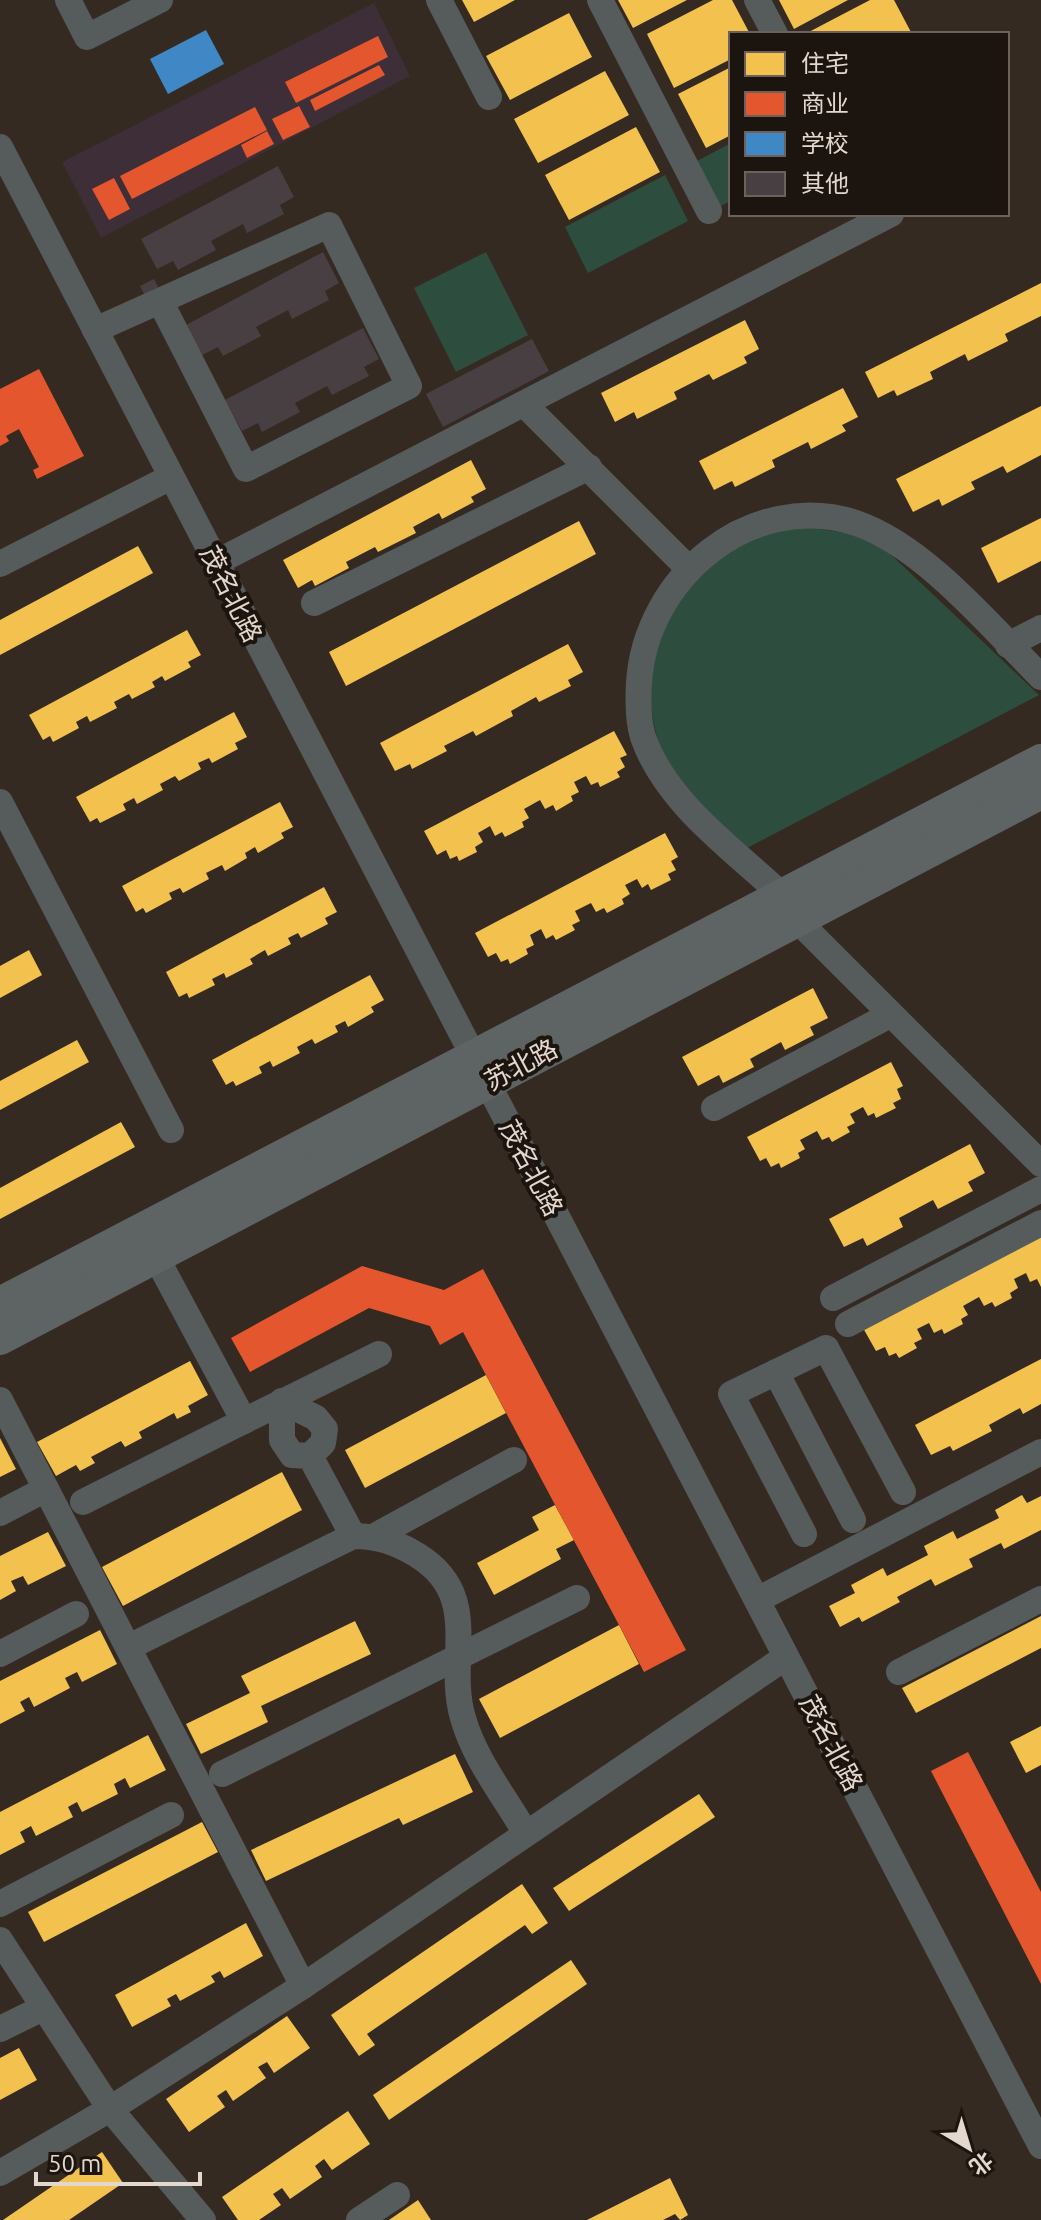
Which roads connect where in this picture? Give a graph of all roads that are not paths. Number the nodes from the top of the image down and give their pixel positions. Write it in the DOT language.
graph roads {
  1 [pos="68,0"];
  2 [pos="160,0"];
  3 [pos="439,0"];
  4 [pos="600,0"];
  5 [pos="757,0"];
  6 [pos="774,32"];
  7 [pos="489,97"];
  8 [pos="0,147"];
  9 [pos="709,211"];
  10 [pos="887,216"];
  11 [pos="160,301"];
  12 [pos="95,330"];
  13 [pos="525,405"];
  14 [pos="589,467"];
  15 [pos="171,477"];
  16 [pos="215,563"];
  17 [pos="0,564"];
  18 [pos="688,568"];
  19 [pos="314,603"];
  20 [pos="1041,628"];
  21 [pos="1008,645"];
  22 [pos="1041,677"];
  23 [pos="1041,761"];
  24 [pos="1041,792"];
  25 [pos="0,802"];
  26 [pos="789,908"];
  27 [pos="890,1015"];
  28 [pos="480,1070"];
  29 [pos="714,1108"];
  30 [pos="171,1130"];
  31 [pos="1041,1164"];
  32 [pos="1041,1189"];
  33 [pos="1041,1223"];
  34 [pos="156,1257"];
  35 [pos="833,1298"];
  36 [pos="0,1304"];
  37 [pos="848,1324"];
  38 [pos="0,1338"];
  39 [pos="379,1354"];
  40 [pos="776,1372"];
  41 [pos="0,1400"];
  42 [pos="282,1401"];
  43 [pos="244,1421"];
  44 [pos="1041,1452"];
  45 [pos="514,1460"];
  46 [pos="46,1489"];
  47 [pos="903,1492"];
  48 [pos="83,1502"];
  49 [pos="0,1513"];
  50 [pos="853,1520"];
  51 [pos="804,1534"];
  52 [pos="364,1536"];
  53 [pos="577,1598"];
  54 [pos="1041,1599"];
  55 [pos="757,1600"];
  56 [pos="76,1614"];
  57 [pos="129,1647"];
  58 [pos="0,1654"];
  59 [pos="459,1657"];
  60 [pos="786,1657"];
  61 [pos="899,1672"];
  62 [pos="222,1774"];
  63 [pos="171,1815"];
  64 [pos="525,1832"];
  65 [pos="0,1904"];
  66 [pos="0,1940"];
  67 [pos="303,1986"];
  68 [pos="43,2008"];
  69 [pos="0,2029"];
  70 [pos="110,2109"];
  71 [pos="1041,2146"];
  72 [pos="0,2173"];
  73 [pos="397,2195"];
  74 [pos="203,2220"];
  75 [pos="359,2220"];
  1 -- 2 [label="street"];
  3 -- 7 [label="street"];
  4 -- 9 [label="street"];
  5 -- 6 [label="street"];
  8 -- 12 [label="street, 茂名北路"];
  10 -- 13 [label="street"];
  11 -- 11 [label="street"];
  11 -- 12 [label="street"];
  12 -- 15 [label="street, 茂名北路"];
  13 -- 14 [label="street"];
  13 -- 16 [label="street"];
  14 -- 18 [label="street"];
  14 -- 19 [label="street"];
  15 -- 16 [label="street, 茂名北路"];
  15 -- 17 [label="street"];
  16 -- 28 [label="street, 茂名北路"];
  18 -- 21 [label="street"];
  18 -- 26 [label="street"];
  20 -- 21 [label="street"];
  21 -- 22 [label="street"];
  23 -- 26 [label="main road, 苏北路"];
  24 -- 26 [label="main road, 苏北路"];
  25 -- 30 [label="street"];
  26 -- 27 [label="street"];
  26 -- 28 [label="main road, 苏北路"];
  27 -- 29 [label="street"];
  27 -- 31 [label="street"];
  28 -- 34 [label="main road, 苏北路"];
  28 -- 36 [label="main road, 苏北路"];
  28 -- 55 [label="street, 茂名北路"];
  32 -- 35 [label="street"];
  33 -- 37 [label="street"];
  34 -- 38 [label="main road, 苏北路"];
  34 -- 43 [label="street"];
  39 -- 42 [label="street"];
  40 -- 47 [label="street"];
  40 -- 50 [label="street"];
  40 -- 51 [label="street"];
  41 -- 46 [label="street"];
  42 -- 43 [label="street"];
  42 -- 52 [label="street"];
  43 -- 48 [label="street"];
  44 -- 55 [label="street"];
  45 -- 52 [label="street"];
  46 -- 49 [label="street"];
  46 -- 57 [label="street"];
  52 -- 57 [label="street"];
  52 -- 59 [label="street"];
  53 -- 59 [label="street"];
  54 -- 61 [label="street"];
  55 -- 60 [label="street, 茂名北路"];
  56 -- 58 [label="street"];
  57 -- 67 [label="street"];
  59 -- 62 [label="street"];
  59 -- 64 [label="street"];
  60 -- 64 [label="street"];
  60 -- 71 [label="street, 茂名北路"];
  63 -- 65 [label="street"];
  64 -- 67 [label="street"];
  66 -- 68 [label="street"];
  67 -- 70 [label="street"];
  68 -- 69 [label="street"];
  68 -- 70 [label="street"];
  70 -- 72 [label="street"];
  70 -- 74 [label="street"];
  73 -- 75 [label="street"];
}
